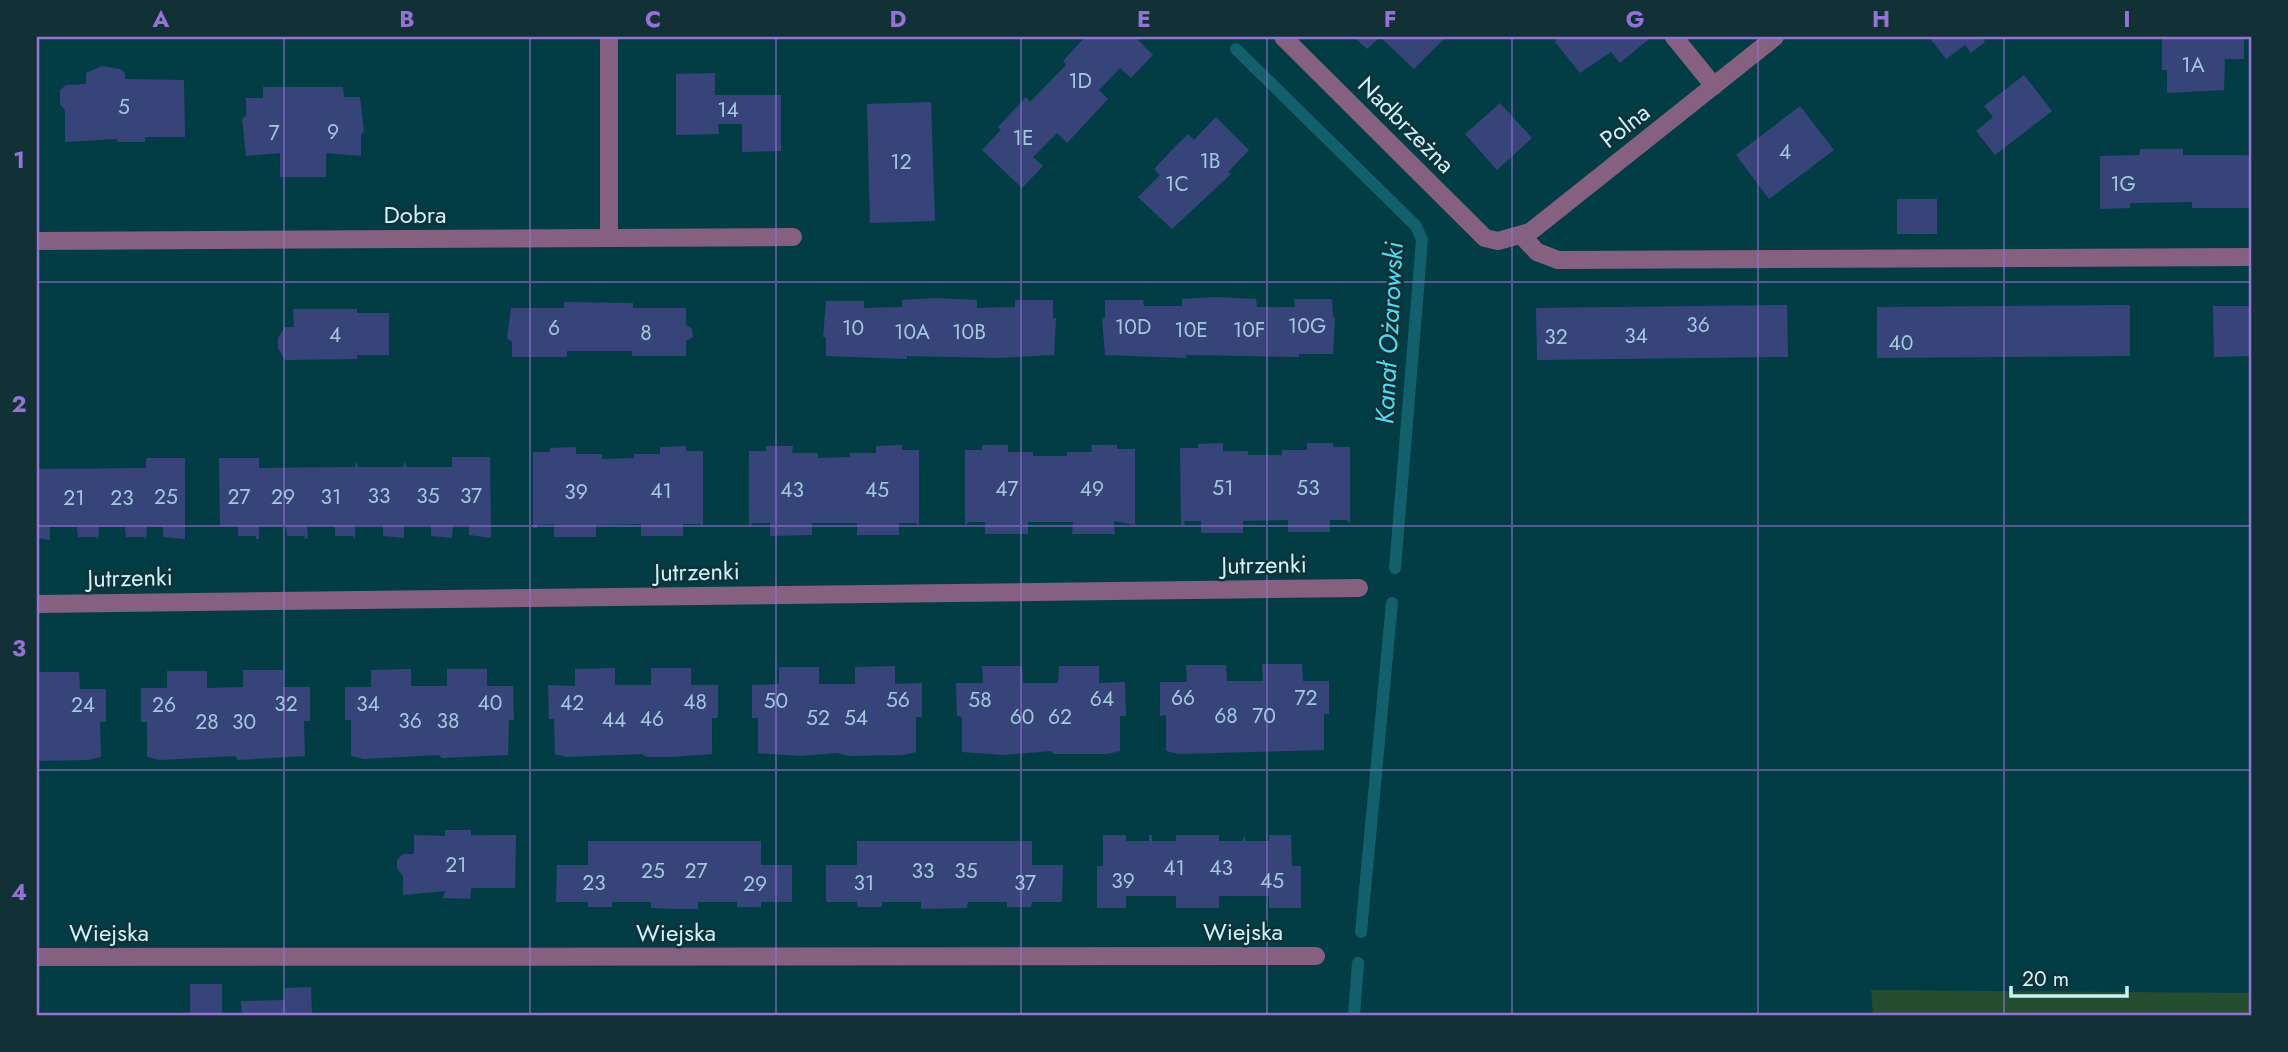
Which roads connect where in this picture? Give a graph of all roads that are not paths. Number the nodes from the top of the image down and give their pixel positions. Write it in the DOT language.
graph roads {
  1 [pos="609,37"];
  2 [pos="1283,37"];
  3 [pos="1674,37"];
  4 [pos="1775,37"];
  5 [pos="1714,86"];
  6 [pos="1522,236"];
  7 [pos="793,237"];
  8 [pos="609,238"];
  9 [pos="37,241"];
  10 [pos="1499,242"];
  11 [pos="2251,257"];
  12 [pos="1359,588"];
  13 [pos="37,604"];
  14 [pos="1315,956"];
  15 [pos="37,957"];
  1 -- 8 [label="street"];
  2 -- 10 [label="street, Nadbrzeżna"];
  3 -- 5 [label="street"];
  4 -- 5 [label="street, Polna"];
  5 -- 6 [label="street, Polna"];
  6 -- 10 [label="street, Polna"];
  6 -- 11 [label="street"];
  7 -- 8 [label="street, Dobra"];
  8 -- 9 [label="street, Dobra"];
  12 -- 13 [label="street, Jutrzenki"];
  14 -- 15 [label="street, Wiejska"];
}
